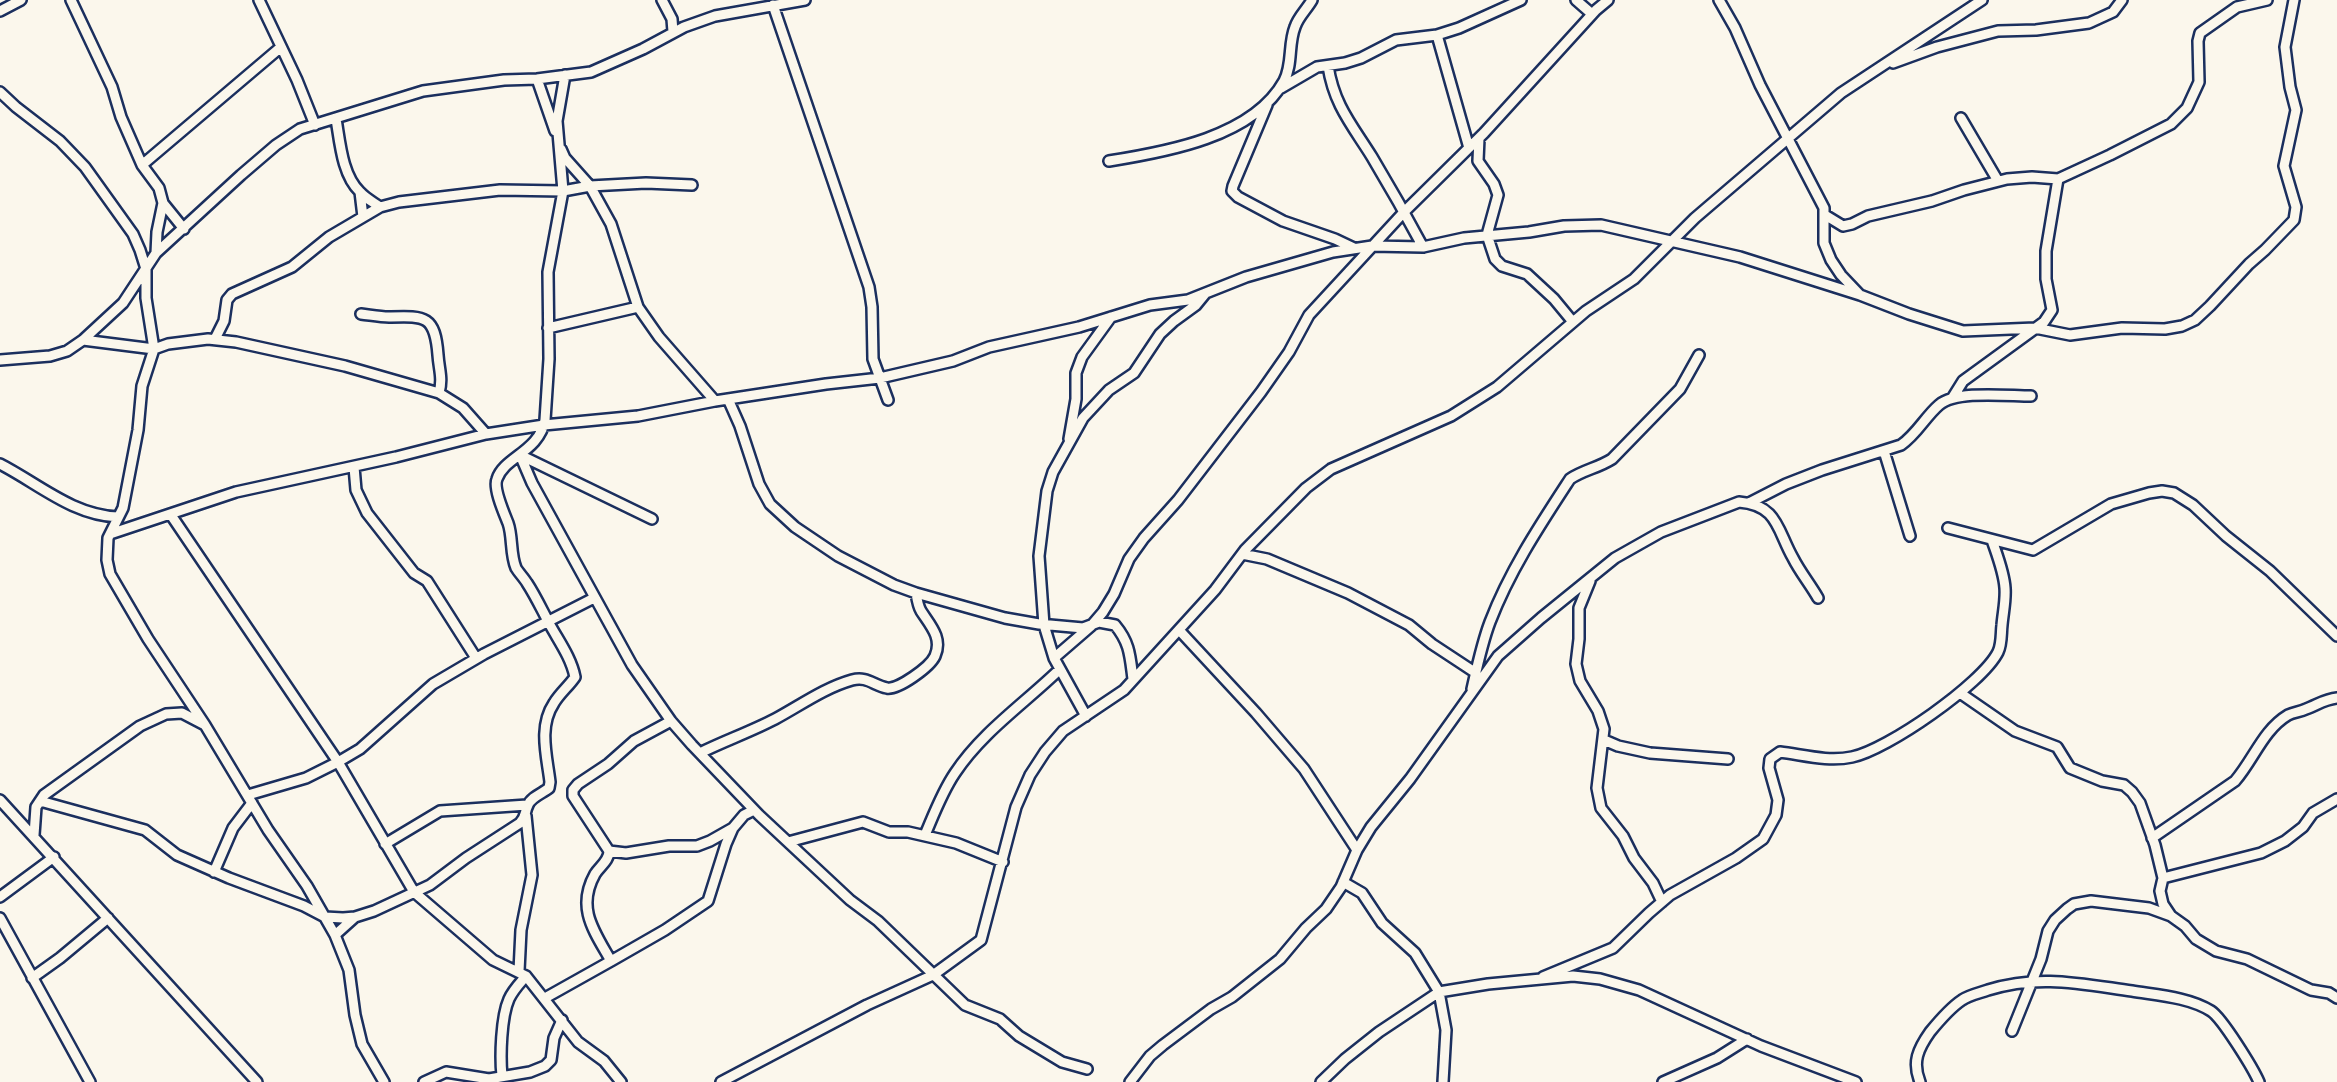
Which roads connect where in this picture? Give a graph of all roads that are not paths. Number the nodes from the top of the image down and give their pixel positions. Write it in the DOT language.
graph roads {
  1 [pos="21,0"];
  2 [pos="71,0"];
  3 [pos="259,0"];
  4 [pos="662,0"];
  5 [pos="805,0"];
  6 [pos="1312,0"];
  7 [pos="1521,0"];
  8 [pos="1576,0"];
  9 [pos="1608,0"];
  10 [pos="1719,0"];
  11 [pos="1982,0"];
  12 [pos="2122,0"];
  13 [pos="2267,0"];
  14 [pos="2294,0"];
  15 [pos="773,5"];
  16 [pos="0,11"];
  17 [pos="1592,14"];
  18 [pos="673,32"];
  19 [pos="1437,36"];
  20 [pos="282,47"];
  21 [pos="1328,66"];
  22 [pos="1877,69"];
  23 [pos="565,75"];
  24 [pos="537,79"];
  25 [pos="1279,89"];
  26 [pos="0,92"];
  27 [pos="1270,98"];
  28 [pos="336,118"];
  29 [pos="1961,118"];
  30 [pos="315,124"];
  31 [pos="1479,138"];
  32 [pos="1788,140"];
  33 [pos="558,143"];
  34 [pos="1469,148"];
  35 [pos="1109,161"];
  36 [pos="141,165"];
  37 [pos="2058,179"];
  38 [pos="1998,182"];
  39 [pos="692,185"];
  40 [pos="590,186"];
  41 [pos="563,190"];
  42 [pos="360,192"];
  43 [pos="163,203"];
  44 [pos="380,207"];
  45 [pos="1404,212"];
  46 [pos="1825,215"];
  47 [pos="363,217"];
  48 [pos="184,229"];
  49 [pos="1487,235"];
  50 [pos="1671,243"];
  51 [pos="1372,246"];
  52 [pos="1423,247"];
  53 [pos="1354,248"];
  54 [pos="156,253"];
  55 [pos="146,269"];
  56 [pos="1205,294"];
  57 [pos="1860,295"];
  58 [pos="638,307"];
  59 [pos="361,314"];
  60 [pos="1111,317"];
  61 [pos="1573,322"];
  62 [pos="548,328"];
  63 [pos="2035,328"];
  64 [pos="214,339"];
  65 [pos="83,340"];
  66 [pos="154,349"];
  67 [pos="1699,355"];
  68 [pos="0,360"];
  69 [pos="880,378"];
  70 [pos="439,393"];
  71 [pos="2031,396"];
  72 [pos="1953,397"];
  73 [pos="728,399"];
  74 [pos="888,400"];
  75 [pos="715,401"];
  76 [pos="544,425"];
  77 [pos="486,434"];
  78 [pos="1067,447"];
  79 [pos="1884,451"];
  80 [pos="520,455"];
  81 [pos="0,464"];
  82 [pos="354,467"];
  83 [pos="1749,503"];
  84 [pos="171,515"];
  85 [pos="118,517"];
  86 [pos="652,519"];
  87 [pos="1948,528"];
  88 [pos="110,534"];
  89 [pos="1910,536"];
  90 [pos="1992,540"];
  91 [pos="1242,554"];
  92 [pos="1592,577"];
  93 [pos="916,593"];
  94 [pos="594,598"];
  95 [pos="1818,598"];
  96 [pos="548,620"];
  97 [pos="1044,625"];
  98 [pos="1091,626"];
  99 [pos="1179,630"];
  100 [pos="2337,636"];
  101 [pos="476,658"];
  102 [pos="1054,658"];
  103 [pos="1060,669"];
  104 [pos="1476,673"];
  105 [pos="1133,679"];
  106 [pos="1471,693"];
  107 [pos="1960,693"];
  108 [pos="2337,698"];
  109 [pos="1086,716"];
  110 [pos="671,721"];
  111 [pos="205,725"];
  112 [pos="1605,740"];
  113 [pos="700,753"];
  114 [pos="1728,759"];
  115 [pos="338,762"];
  116 [pos="250,799"];
  117 [pos="2337,799"];
  118 [pos="0,800"];
  119 [pos="40,801"];
  120 [pos="527,805"];
  121 [pos="754,810"];
  122 [pos="526,816"];
  123 [pos="733,828"];
  124 [pos="925,835"];
  125 [pos="34,836"];
  126 [pos="2152,838"];
  127 [pos="788,842"];
  128 [pos="385,844"];
  129 [pos="1357,850"];
  130 [pos="609,851"];
  131 [pos="54,857"];
  132 [pos="1003,861"];
  133 [pos="214,872"];
  134 [pos="2163,878"];
  135 [pos="1343,882"];
  136 [pos="414,892"];
  137 [pos="0,897"];
  138 [pos="1662,902"];
  139 [pos="2171,916"];
  140 [pos="325,917"];
  141 [pos="355,917"];
  142 [pos="0,918"];
  143 [pos="108,918"];
  144 [pos="335,935"];
  145 [pos="610,961"];
  146 [pos="522,974"];
  147 [pos="933,975"];
  148 [pos="1543,977"];
  149 [pos="32,978"];
  150 [pos="2031,980"];
  151 [pos="1439,992"];
  152 [pos="545,998"];
  153 [pos="2337,998"];
  154 [pos="562,1020"];
  155 [pos="2012,1031"];
  156 [pos="1747,1040"];
  157 [pos="1087,1069"];
  158 [pos="502,1076"];
  159 [pos="488,1080"];
  160 [pos="90,1082"];
  161 [pos="257,1082"];
  162 [pos="384,1082"];
  163 [pos="424,1082"];
  164 [pos="621,1082"];
  165 [pos="720,1082"];
  166 [pos="1130,1082"];
  167 [pos="1321,1082"];
  168 [pos="1443,1082"];
  169 [pos="1663,1082"];
  170 [pos="1856,1082"];
  171 [pos="1920,1082"];
  172 [pos="2259,1082"];
  1 -- 16 [label="street"];
  2 -- 36 [label="street"];
  3 -- 20 [label="street"];
  4 -- 18 [label="street"];
  5 -- 15 [label="street"];
  6 -- 25 [label="street"];
  7 -- 19 [label="street"];
  8 -- 17 [label="street"];
  9 -- 17 [label="street"];
  10 -- 32 [label="street"];
  11 -- 22 [label="street"];
  12 -- 22 [label="street"];
  13 -- 37 [label="street"];
  14 -- 63 [label="street"];
  15 -- 18 [label="street"];
  15 -- 69 [label="street"];
  17 -- 31 [label="street"];
  18 -- 23 [label="street"];
  19 -- 21 [label="street"];
  19 -- 34 [label="street"];
  20 -- 30 [label="street"];
  20 -- 36 [label="street"];
  21 -- 25 [label="street"];
  21 -- 45 [label="street"];
  22 -- 32 [label="street"];
  23 -- 24 [label="street"];
  23 -- 33 [label="street"];
  24 -- 28 [label="street"];
  24 -- 33 [label="street"];
  25 -- 27 [label="street"];
  26 -- 55 [label="street"];
  27 -- 35 [label="street"];
  27 -- 53 [label="street"];
  28 -- 30 [label="street"];
  28 -- 42 [label="street"];
  29 -- 38 [label="street"];
  30 -- 48 [label="street"];
  31 -- 34 [label="street"];
  31 -- 49 [label="street"];
  32 -- 46 [label="street"];
  32 -- 50 [label="street"];
  33 -- 40 [label="street"];
  33 -- 41 [label="street"];
  34 -- 45 [label="street"];
  36 -- 43 [label="street"];
  37 -- 38 [label="street"];
  37 -- 63 [label="street"];
  38 -- 46 [label="street"];
  39 -- 40 [label="street"];
  40 -- 41 [label="street"];
  40 -- 58 [label="street"];
  41 -- 44 [label="street"];
  41 -- 62 [label="street"];
  42 -- 44 [label="street"];
  42 -- 47 [label="street"];
  43 -- 48 [label="street"];
  43 -- 54 [label="street"];
  44 -- 47 [label="street"];
  45 -- 51 [label="street"];
  45 -- 52 [label="street"];
  46 -- 57 [label="street"];
  47 -- 64 [label="street"];
  48 -- 54 [label="street"];
  49 -- 50 [label="street"];
  49 -- 52 [label="street"];
  49 -- 61 [label="street"];
  50 -- 57 [label="street"];
  50 -- 61 [label="street"];
  51 -- 52 [label="street"];
  51 -- 53 [label="street"];
  51 -- 98 [label="street"];
  53 -- 56 [label="street"];
  54 -- 55 [label="street"];
  55 -- 65 [label="street"];
  55 -- 66 [label="street"];
  56 -- 60 [label="street"];
  56 -- 78 [label="street"];
  57 -- 63 [label="street"];
  58 -- 62 [label="street"];
  58 -- 75 [label="street"];
  59 -- 70 [label="street"];
  60 -- 69 [label="street"];
  60 -- 78 [label="street"];
  61 -- 91 [label="street"];
  62 -- 76 [label="street"];
  63 -- 72 [label="street"];
  64 -- 66 [label="street"];
  64 -- 70 [label="street"];
  65 -- 66 [label="street"];
  65 -- 68 [label="street"];
  66 -- 85 [label="street"];
  67 -- 104 [label="street"];
  69 -- 73 [label="street"];
  69 -- 74 [label="street"];
  70 -- 77 [label="street"];
  71 -- 72 [label="street"];
  72 -- 79 [label="street"];
  73 -- 75 [label="street"];
  73 -- 93 [label="street"];
  75 -- 76 [label="street"];
  76 -- 77 [label="street"];
  76 -- 80 [label="street"];
  77 -- 82 [label="street"];
  78 -- 97 [label="street"];
  79 -- 83 [label="street"];
  79 -- 89 [label="street"];
  80 -- 86 [label="street"];
  80 -- 94 [label="street"];
  80 -- 96 [label="street"];
  81 -- 85 [label="street"];
  82 -- 84 [label="street"];
  82 -- 101 [label="street"];
  83 -- 92 [label="street"];
  83 -- 95 [label="street"];
  84 -- 88 [label="street"];
  84 -- 115 [label="street"];
  85 -- 88 [label="street"];
  87 -- 90 [label="street"];
  88 -- 111 [label="street"];
  90 -- 100 [label="street"];
  90 -- 107 [label="street"];
  91 -- 99 [label="street"];
  91 -- 104 [label="street"];
  92 -- 106 [label="street"];
  92 -- 112 [label="street"];
  93 -- 97 [label="street"];
  93 -- 113 [label="street"];
  94 -- 96 [label="street"];
  94 -- 110 [label="street"];
  96 -- 101 [label="street"];
  96 -- 120 [label="street"];
  97 -- 98 [label="street"];
  97 -- 102 [label="street"];
  98 -- 102 [label="street"];
  98 -- 105 [label="street"];
  99 -- 105 [label="street"];
  99 -- 129 [label="street"];
  101 -- 115 [label="street"];
  102 -- 103 [label="street"];
  103 -- 109 [label="street"];
  103 -- 124 [label="street"];
  104 -- 106 [label="street"];
  105 -- 109 [label="street"];
  106 -- 129 [label="street"];
  107 -- 126 [label="street"];
  107 -- 138 [label="street"];
  108 -- 126 [label="street"];
  109 -- 132 [label="street"];
  110 -- 113 [label="street"];
  110 -- 130 [label="street"];
  111 -- 116 [label="street"];
  111 -- 119 [label="street"];
  112 -- 114 [label="street"];
  112 -- 138 [label="street"];
  113 -- 121 [label="street"];
  115 -- 116 [label="street"];
  115 -- 128 [label="street"];
  116 -- 133 [label="street"];
  116 -- 140 [label="street"];
  117 -- 134 [label="street"];
  118 -- 125 [label="street"];
  119 -- 125 [label="street"];
  119 -- 133 [label="street"];
  120 -- 122 [label="street"];
  120 -- 128 [label="street"];
  121 -- 123 [label="street"];
  121 -- 127 [label="street"];
  122 -- 136 [label="street"];
  122 -- 146 [label="street"];
  123 -- 130 [label="street"];
  123 -- 145 [label="street"];
  124 -- 127 [label="street"];
  124 -- 132 [label="street"];
  125 -- 131 [label="street"];
  126 -- 134 [label="street"];
  127 -- 147 [label="street"];
  128 -- 136 [label="street"];
  129 -- 135 [label="street"];
  130 -- 145 [label="street"];
  131 -- 137 [label="street"];
  131 -- 143 [label="street"];
  132 -- 147 [label="street"];
  133 -- 140 [label="street"];
  134 -- 139 [label="street"];
  135 -- 151 [label="street"];
  135 -- 166 [label="street"];
  136 -- 141 [label="street"];
  136 -- 146 [label="street"];
  138 -- 148 [label="street"];
  139 -- 150 [label="street"];
  139 -- 153 [label="street"];
  140 -- 141 [label="street"];
  140 -- 144 [label="street"];
  141 -- 144 [label="street"];
  142 -- 149 [label="street"];
  143 -- 149 [label="street"];
  143 -- 161 [label="street"];
  144 -- 162 [label="street"];
  145 -- 152 [label="street"];
  146 -- 152 [label="street"];
  146 -- 158 [label="street"];
  147 -- 157 [label="street"];
  147 -- 165 [label="street"];
  148 -- 151 [label="street"];
  148 -- 156 [label="street"];
  149 -- 160 [label="street"];
  150 -- 155 [label="street"];
  150 -- 171 [label="street"];
  150 -- 172 [label="street"];
  151 -- 167 [label="street"];
  151 -- 168 [label="street"];
  152 -- 154 [label="street"];
  154 -- 158 [label="street"];
  154 -- 164 [label="street"];
  156 -- 169 [label="street"];
  156 -- 170 [label="street"];
  158 -- 159 [label="street"];
  159 -- 163 [label="street"];
}
